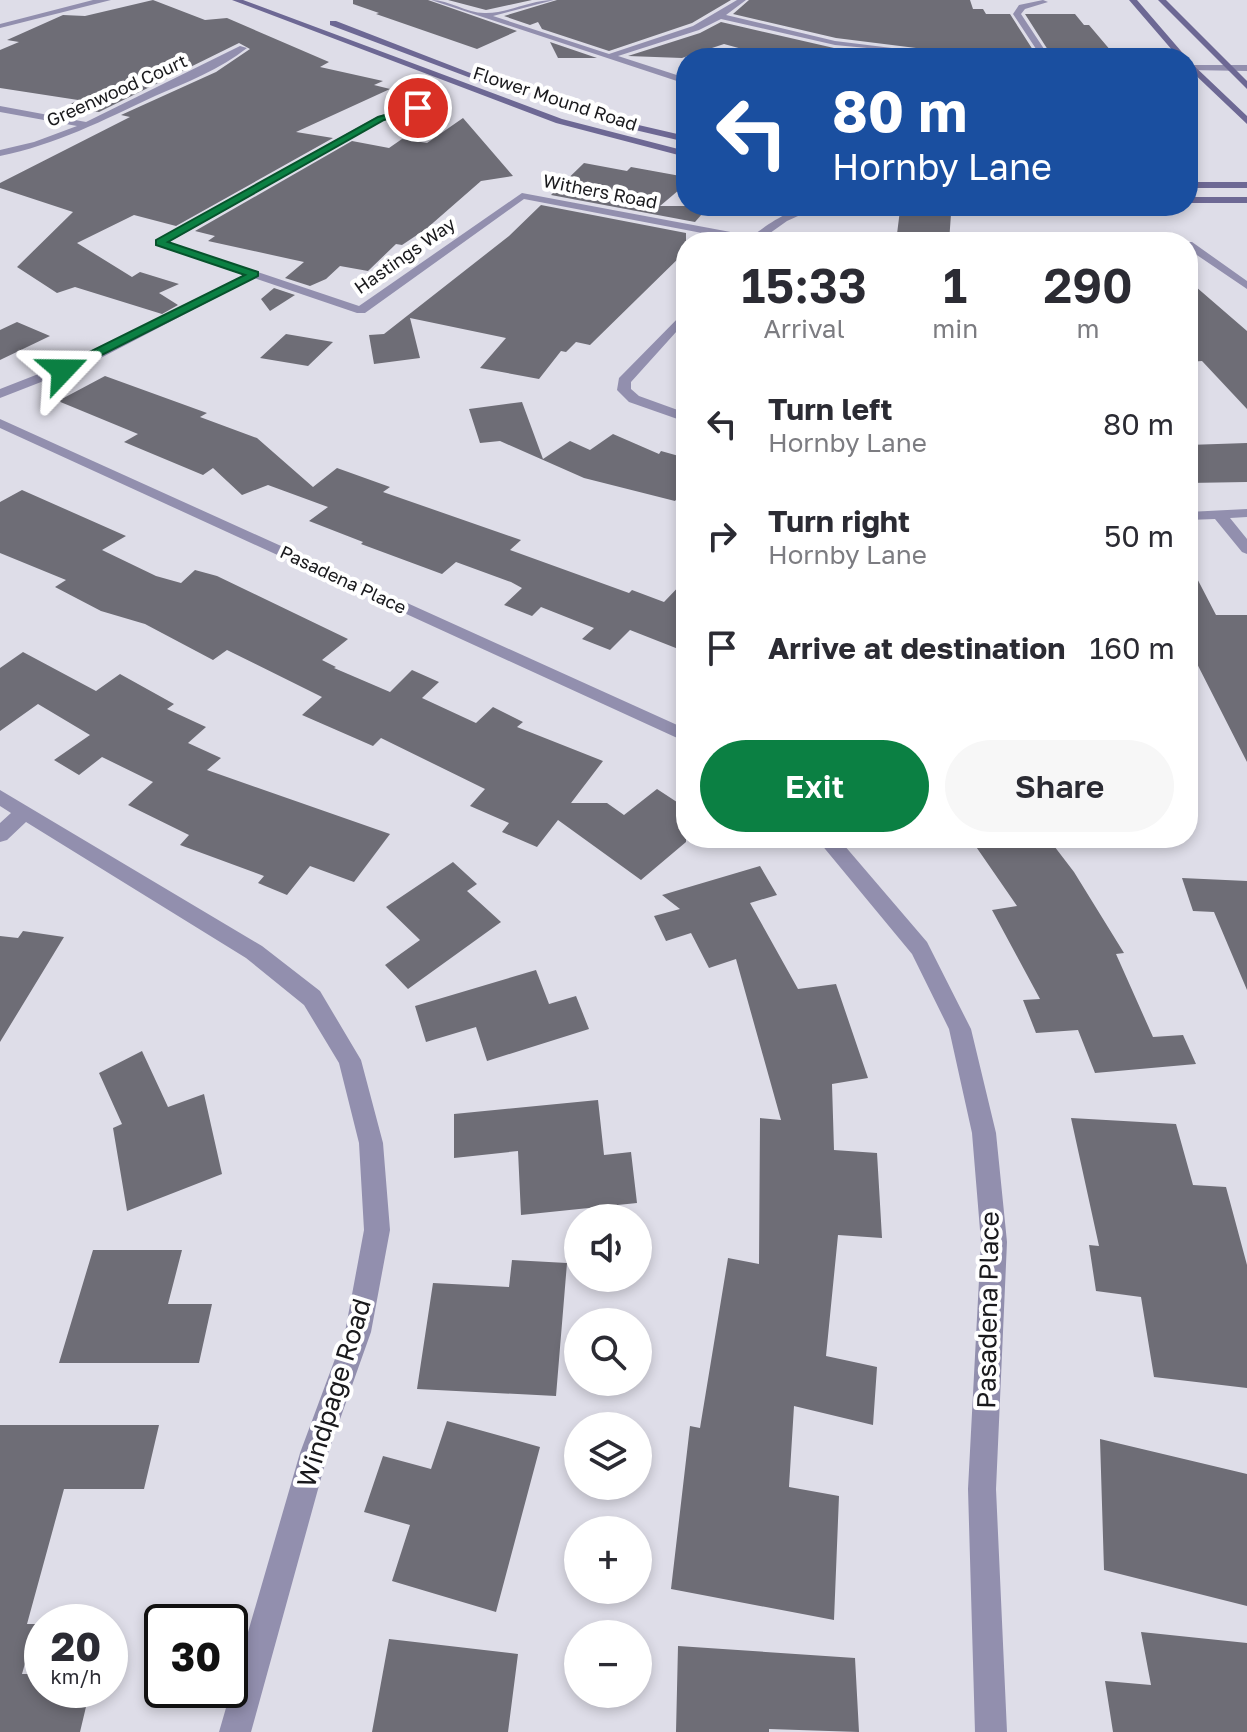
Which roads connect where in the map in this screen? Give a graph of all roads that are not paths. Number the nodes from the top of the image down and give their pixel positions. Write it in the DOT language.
graph roads {
  1 [pos="48,0"];
  2 [pos="80,0"];
  3 [pos="107,0"];
  4 [pos="236,0"];
  5 [pos="435,0"];
  6 [pos="550,0"];
  7 [pos="742,0"];
  8 [pos="1133,0"];
  9 [pos="1162,0"];
  10 [pos="1044,2"];
  11 [pos="69,6"];
  12 [pos="484,16"];
  13 [pos="720,16"];
  14 [pos="324,19"];
  15 [pos="0,26"];
  16 [pos="243,48"];
  17 [pos="880,48"];
  18 [pos="1039,48"];
  19 [pos="1174,48"];
  20 [pos="607,57"];
  21 [pos="1198,66"];
  22 [pos="1229,68"];
  23 [pos="1247,68"];
  24 [pos="1198,74"];
  25 [pos="676,78"];
  26 [pos="1247,86"];
  27 [pos="503,87"];
  28 [pos="418,108"];
  29 [pos="0,109"];
  30 [pos="594,117"];
  31 [pos="1247,121"];
  32 [pos="87,125"];
  33 [pos="676,137"];
  34 [pos="676,151"];
  35 [pos="0,153"];
  36 [pos="1198,185"];
  37 [pos="1247,185"];
  38 [pos="522,196"];
  39 [pos="1198,200"];
  40 [pos="1247,200"];
  41 [pos="790,216"];
  42 [pos="706,232"];
  43 [pos="765,232"];
  44 [pos="1198,251"];
  45 [pos="254,274"];
  46 [pos="1247,286"];
  47 [pos="676,325"];
  48 [pos="0,394"];
  49 [pos="676,415"];
  50 [pos="0,423"];
  51 [pos="1247,513"];
  52 [pos="1220,515"];
  53 [pos="1198,516"];
  54 [pos="1247,549"];
  55 [pos="676,731"];
  56 [pos="0,797"];
  57 [pos="23,813"];
  58 [pos="0,835"];
  59 [pos="835,848"];
  60 [pos="235,1732"];
  61 [pos="991,1732"];
  1 -- 11 [label="street"];
  2 -- 11 [label="street"];
  3 -- 11 [label="street"];
  4 -- 34 [label="main road, Flower Mound Road"];
  5 -- 12 [label="street"];
  6 -- 12 [label="street"];
  7 -- 13 [label="street"];
  8 -- 19 [label="main road"];
  9 -- 22 [label="main road"];
  10 -- 18 [label="street"];
  11 -- 15 [label="street"];
  12 -- 20 [label="street"];
  13 -- 17 [label="street"];
  13 -- 20 [label="street"];
  14 -- 27 [label="main road, Flower Mound Road"];
  16 -- 32 [label="street, Greenwood Court"];
  20 -- 25 [label="street"];
  21 -- 22 [label="street"];
  22 -- 23 [label="street"];
  22 -- 26 [label="main road"];
  24 -- 31 [label="main road"];
  28 -- 45 [label="street"];
  29 -- 32 [label="street"];
  30 -- 33 [label="main road, Flower Mound Road"];
  32 -- 35 [label="street, Greenwood Court"];
  36 -- 37 [label="main road"];
  38 -- 42 [label="street, Withers Road"];
  38 -- 45 [label="street, Hastings Way"];
  39 -- 40 [label="main road"];
  41 -- 43 [label="street"];
  44 -- 46 [label="street"];
  45 -- 48 [label="street"];
  47 -- 49 [label="street"];
  50 -- 55 [label="street, Pasadena Place"];
  51 -- 52 [label="street"];
  52 -- 53 [label="street"];
  52 -- 54 [label="street"];
  56 -- 57 [label="street, Windpage Road"];
  57 -- 58 [label="street"];
  57 -- 60 [label="street, Windpage Road"];
  59 -- 61 [label="street, Pasadena Place"];
}
